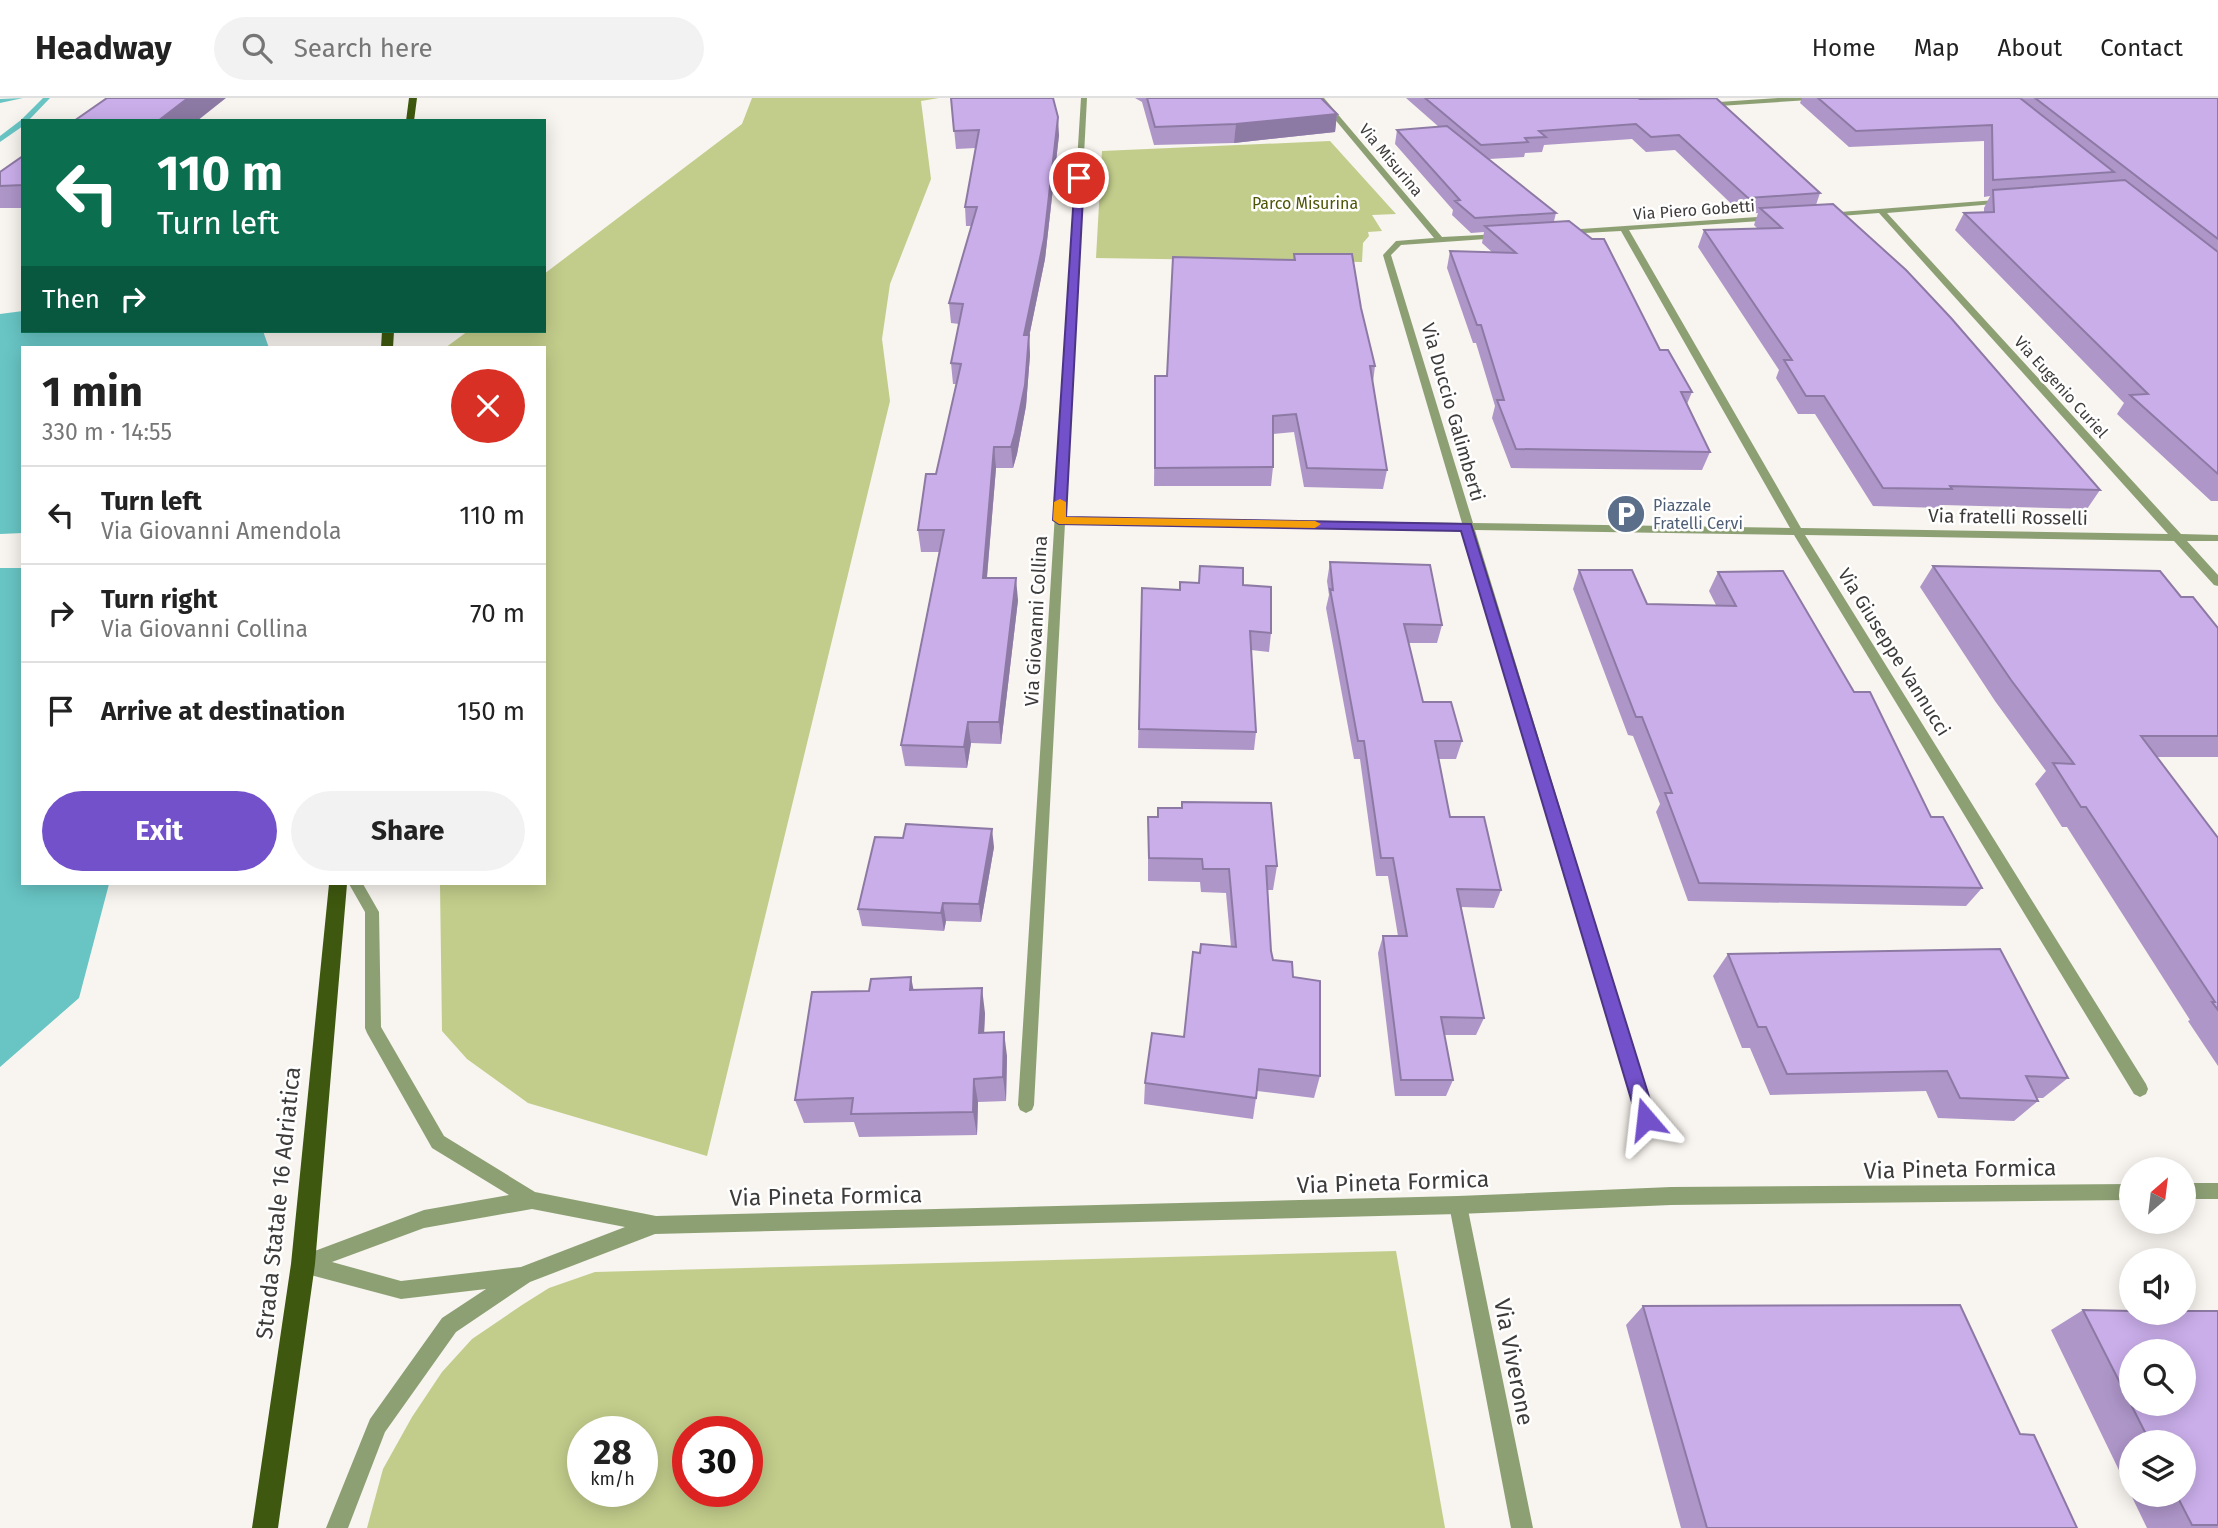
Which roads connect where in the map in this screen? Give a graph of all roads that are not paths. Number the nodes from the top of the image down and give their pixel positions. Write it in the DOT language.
graph roads {
  1 [pos="413,98"];
  2 [pos="1084,98"];
  3 [pos="1320,98"];
  4 [pos="1809,98"];
  5 [pos="1690,106"];
  6 [pos="410,119"];
  7 [pos="2019,200"];
  8 [pos="1881,211"];
  9 [pos="1814,216"];
  10 [pos="1786,218"];
  11 [pos="1624,228"];
  12 [pos="1558,232"];
  13 [pos="1506,236"];
  14 [pos="1440,240"];
  15 [pos="1059,520"];
  16 [pos="1467,527"];
  17 [pos="1797,531"];
  18 [pos="2176,538"];
  19 [pos="2218,538"];
  20 [pos="2218,582"];
  21 [pos="338,885"];
  22 [pos="357,885"];
  23 [pos="2140,1090"];
  24 [pos="1026,1105"];
  25 [pos="1646,1119"];
  26 [pos="2196,1191"];
  27 [pos="2218,1191"];
  28 [pos="2119,1192"];
  29 [pos="532,1200"];
  30 [pos="1458,1205"];
  31 [pos="656,1225"];
  32 [pos="303,1264"];
  33 [pos="524,1275"];
  34 [pos="265,1528"];
  35 [pos="337,1528"];
  36 [pos="1522,1528"];
  1 -- 6 [label="main road"];
  2 -- 15 [label="street, Via Giovanni Collina"];
  3 -- 14 [label="street, Via Misurina"];
  4 -- 5 [label="street"];
  7 -- 8 [label="street"];
  8 -- 9 [label="street"];
  8 -- 18 [label="street, Via Eugenio Curiel"];
  10 -- 11 [label="street, Via Piero Gobetti"];
  11 -- 12 [label="street, Via Piero Gobetti"];
  11 -- 17 [label="street, Via Giuseppe Vannucci"];
  13 -- 14 [label="street"];
  14 -- 16 [label="street, Via Duccio Galimberti"];
  15 -- 16 [label="street"];
  15 -- 24 [label="street, Via Giovanni Collina"];
  16 -- 17 [label="street"];
  16 -- 25 [label="street, Via Duccio Galimberti"];
  17 -- 18 [label="street, Via fratelli Rosselli"];
  17 -- 23 [label="street, Via Giuseppe Vannucci"];
  18 -- 19 [label="street, Via fratelli Rosselli"];
  18 -- 20 [label="street, Via Eugenio Curiel"];
  21 -- 32 [label="main road, Strada Statale 16 Adriatica"];
  22 -- 29 [label="street, Via Pineta Formica"];
  26 -- 27 [label="street"];
  28 -- 30 [label="street, Via Pineta Formica"];
  29 -- 31 [label="street, Via Pineta Formica"];
  29 -- 32 [label="street, Via Pineta Formica"];
  30 -- 31 [label="street, Via Pineta Formica"];
  30 -- 36 [label="street, Via Viverone"];
  31 -- 33 [label="street, Via Pineta Formica"];
  32 -- 33 [label="street, Via Pineta Formica"];
  32 -- 34 [label="main road, Strada Statale 16 Adriatica"];
  33 -- 35 [label="street, Via Pineta Formica"];
}
